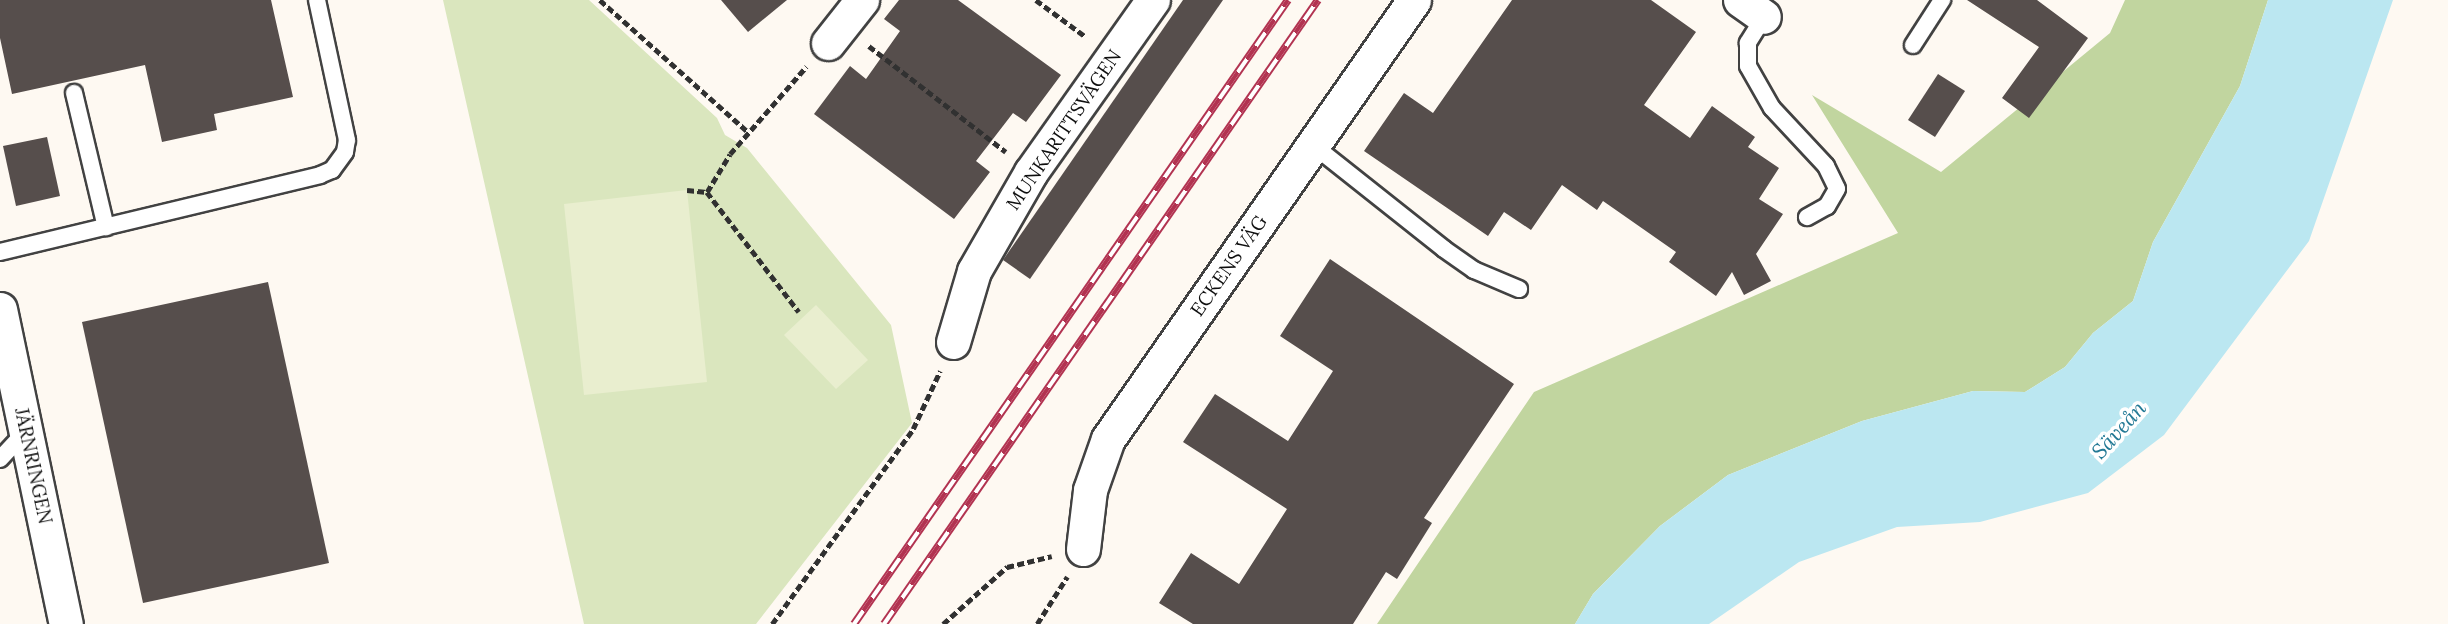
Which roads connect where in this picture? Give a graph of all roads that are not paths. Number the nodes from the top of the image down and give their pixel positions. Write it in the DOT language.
graph roads {
  1 [pos="317,0"];
  2 [pos="1153,0"];
  3 [pos="1414,0"];
  4 [pos="1942,0"];
  5 [pos="1752,9"];
  6 [pos="1913,44"];
  7 [pos="74,93"];
  8 [pos="1314,145"];
  9 [pos="1807,217"];
  10 [pos="106,227"];
  11 [pos="0,252"];
  12 [pos="1519,289"];
  13 [pos="0,310"];
  14 [pos="953,342"];
  15 [pos="26,431"];
  16 [pos="0,459"];
  17 [pos="1083,549"];
  18 [pos="66,624"];
  1 -- 10 [label="lane"];
  2 -- 14 [label="street, MUNKARITTSVÄGEN"];
  3 -- 8 [label="street, ECKENS VÄG"];
  4 -- 6 [label="lane"];
  5 -- 9 [label="lane"];
  7 -- 10 [label="lane"];
  8 -- 12 [label="lane"];
  8 -- 17 [label="street, ECKENS VÄG"];
  10 -- 11 [label="lane"];
  13 -- 15 [label="street, JÄRNRINGEN"];
  15 -- 16 [label="lane"];
  15 -- 18 [label="street, JÄRNRINGEN"];
}
